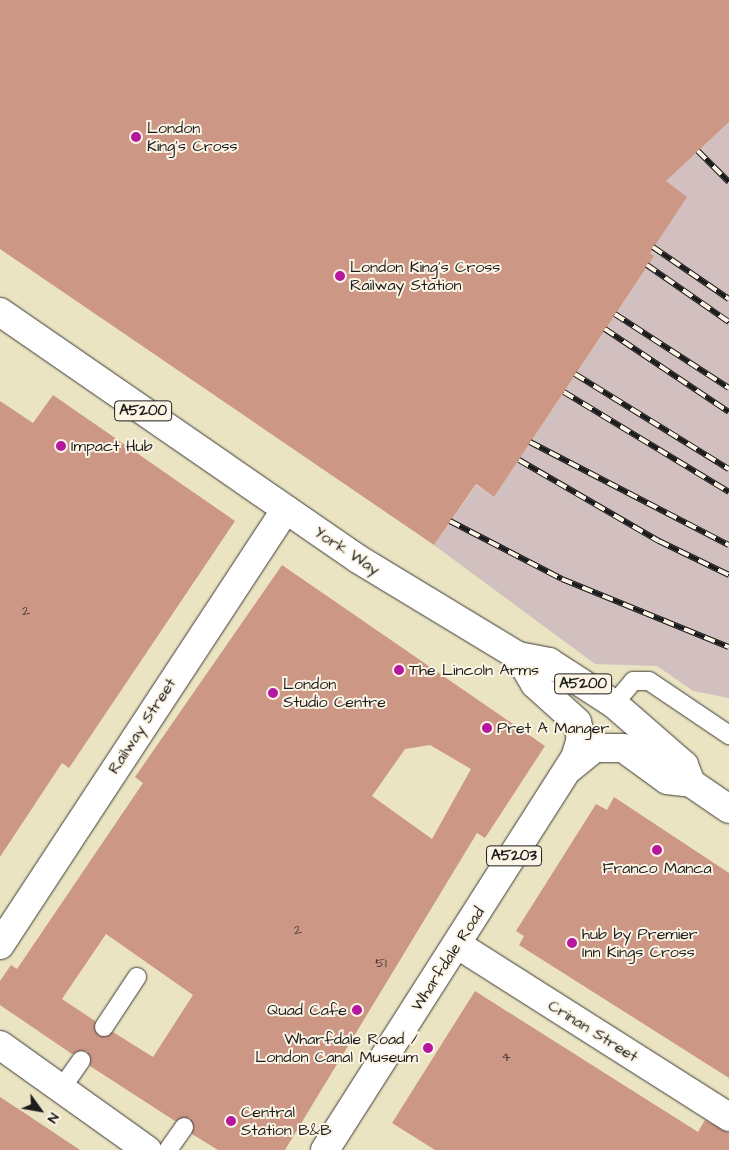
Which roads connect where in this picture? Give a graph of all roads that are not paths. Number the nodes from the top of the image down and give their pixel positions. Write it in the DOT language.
graph roads {
  1 [pos="0,312"];
  2 [pos="286,510"];
  3 [pos="518,656"];
  4 [pos="614,704"];
  5 [pos="729,735"];
  6 [pos="570,768"];
  7 [pos="664,778"];
  8 [pos="691,783"];
  9 [pos="729,809"];
  10 [pos="0,945"];
  11 [pos="458,945"];
  12 [pos="136,977"];
  13 [pos="104,1027"];
  14 [pos="0,1045"];
  15 [pos="81,1060"];
  16 [pos="61,1089"];
  17 [pos="729,1117"];
  18 [pos="184,1127"];
  19 [pos="147,1150"];
  20 [pos="168,1150"];
  21 [pos="325,1150"];
  1 -- 2 [label="main road, York Way / A5200"];
  2 -- 3 [label="main road, York Way / A5200"];
  2 -- 10 [label="main road, Railway Street"];
  3 -- 4 [label="main road, York Way / A5200"];
  3 -- 6 [label="main road, Wharfdale Road / A5203"];
  4 -- 5 [label="lane"];
  4 -- 8 [label="main road, York Way / A5200"];
  6 -- 7 [label="main road, Wharfdale Road / A5203"];
  6 -- 11 [label="main road, Wharfdale Road / A5203"];
  7 -- 8 [label="main road, York Way / A5203"];
  8 -- 9 [label="main road, York Way / A5200"];
  11 -- 17 [label="main road, Crinan Street"];
  11 -- 21 [label="main road, Wharfdale Road / A5203"];
  12 -- 13 [label="lane"];
  14 -- 16 [label="main road"];
  15 -- 16 [label="lane"];
  16 -- 19 [label="main road"];
  18 -- 20 [label="lane"];
}
